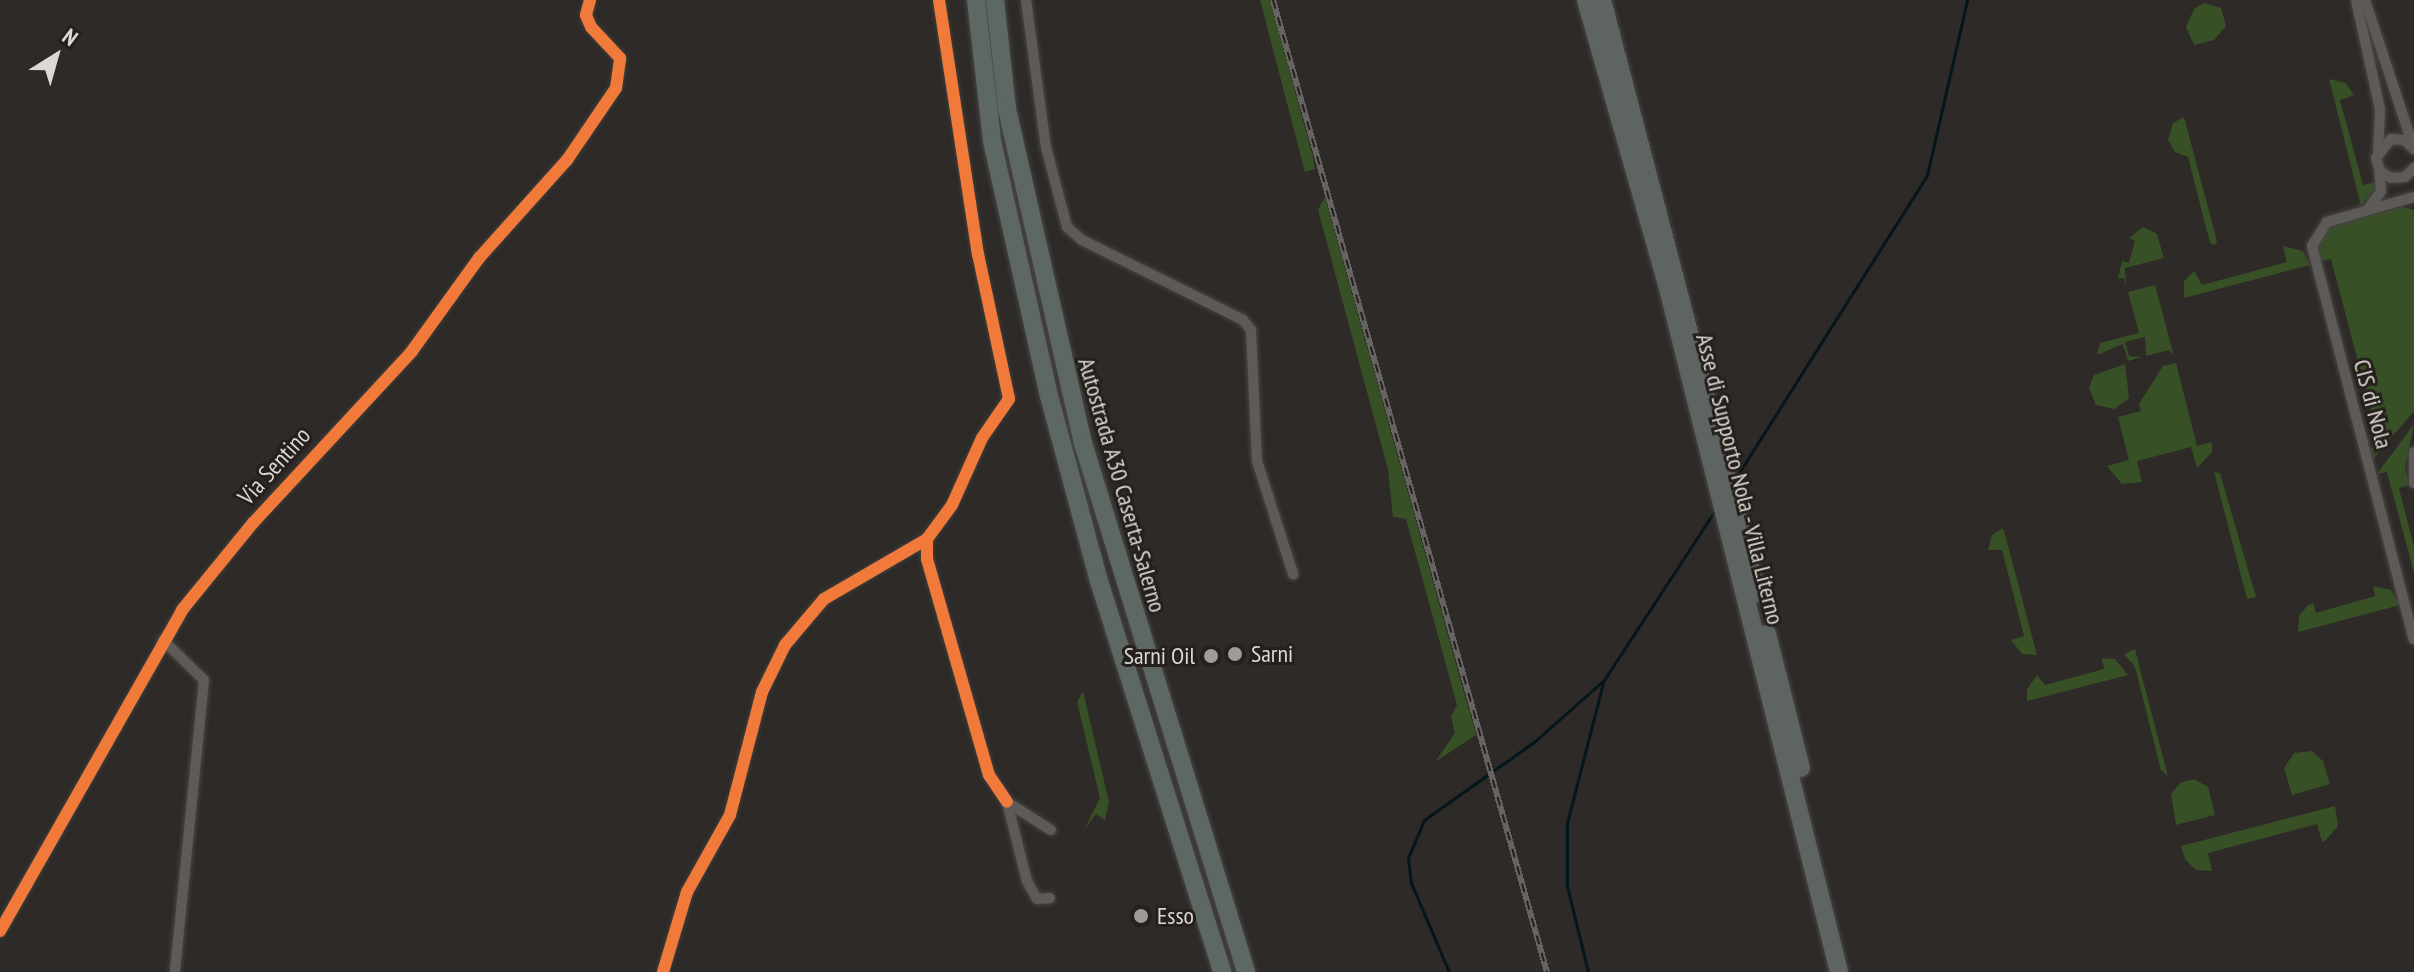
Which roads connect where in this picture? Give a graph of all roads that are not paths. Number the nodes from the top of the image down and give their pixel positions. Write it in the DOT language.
graph roads {
  1 [pos="590,0"];
  2 [pos="939,0"];
  3 [pos="976,0"];
  4 [pos="995,0"];
  5 [pos="1026,0"];
  6 [pos="1586,0"];
  7 [pos="1602,0"];
  8 [pos="2356,0"];
  9 [pos="2365,0"];
  10 [pos="2414,149"];
  11 [pos="2378,151"];
  12 [pos="2377,165"];
  13 [pos="2414,168"];
  14 [pos="2414,197"];
  15 [pos="2399,203"];
  16 [pos="2414,206"];
  17 [pos="2365,211"];
  18 [pos="1711,433"];
  19 [pos="2414,452"];
  20 [pos="2414,483"];
  21 [pos="927,539"];
  22 [pos="1742,558"];
  23 [pos="1293,574"];
  24 [pos="2414,639"];
  25 [pos="163,640"];
  26 [pos="1772,706"];
  27 [pos="1007,802"];
  28 [pos="1051,830"];
  29 [pos="1050,898"];
  30 [pos="0,931"];
  31 [pos="175,972"];
  32 [pos="663,972"];
  33 [pos="1222,972"];
  34 [pos="1246,972"];
  35 [pos="1827,972"];
  36 [pos="1839,972"];
  37 [pos="1852,972"];
  1 -- 25 [label="street, Via Sentino"];
  2 -- 21 [label="street"];
  3 -- 33 [label="highway, Autostrada A30 Caserta-Salerno"];
  4 -- 34 [label="highway, Autostrada A30 Caserta-Salerno"];
  5 -- 23 [label="street"];
  6 -- 18 [label="highway, Asse di Supporto Nola - Villa Literno"];
  7 -- 18 [label="highway, Asse di Supporto Nola - Villa Literno"];
  8 -- 11 [label="street"];
  9 -- 10 [label="street"];
  10 -- 11 [label="street"];
  11 -- 12 [label="street"];
  12 -- 13 [label="street"];
  12 -- 17 [label="street"];
  14 -- 15 [label="street, CIS di Nola"];
  15 -- 16 [label="street, CIS di Nola"];
  15 -- 17 [label="street, CIS di Nola"];
  17 -- 24 [label="street, CIS di Nola"];
  18 -- 22 [label="highway, Asse di Supporto Nola - Villa Literno"];
  19 -- 20 [label="street, CIS di Nola"];
  21 -- 27 [label="street"];
  21 -- 32 [label="street"];
  22 -- 26 [label="highway, Asse di Supporto Nola - Villa Literno"];
  22 -- 37 [label="highway, Asse di Supporto Nola - Villa Literno"];
  25 -- 30 [label="street, Via Sentino"];
  25 -- 31 [label="street"];
  26 -- 35 [label="highway"];
  26 -- 36 [label="highway, Asse di Supporto Nola - Villa Literno"];
  27 -- 28 [label="street"];
  27 -- 29 [label="street"];
}
